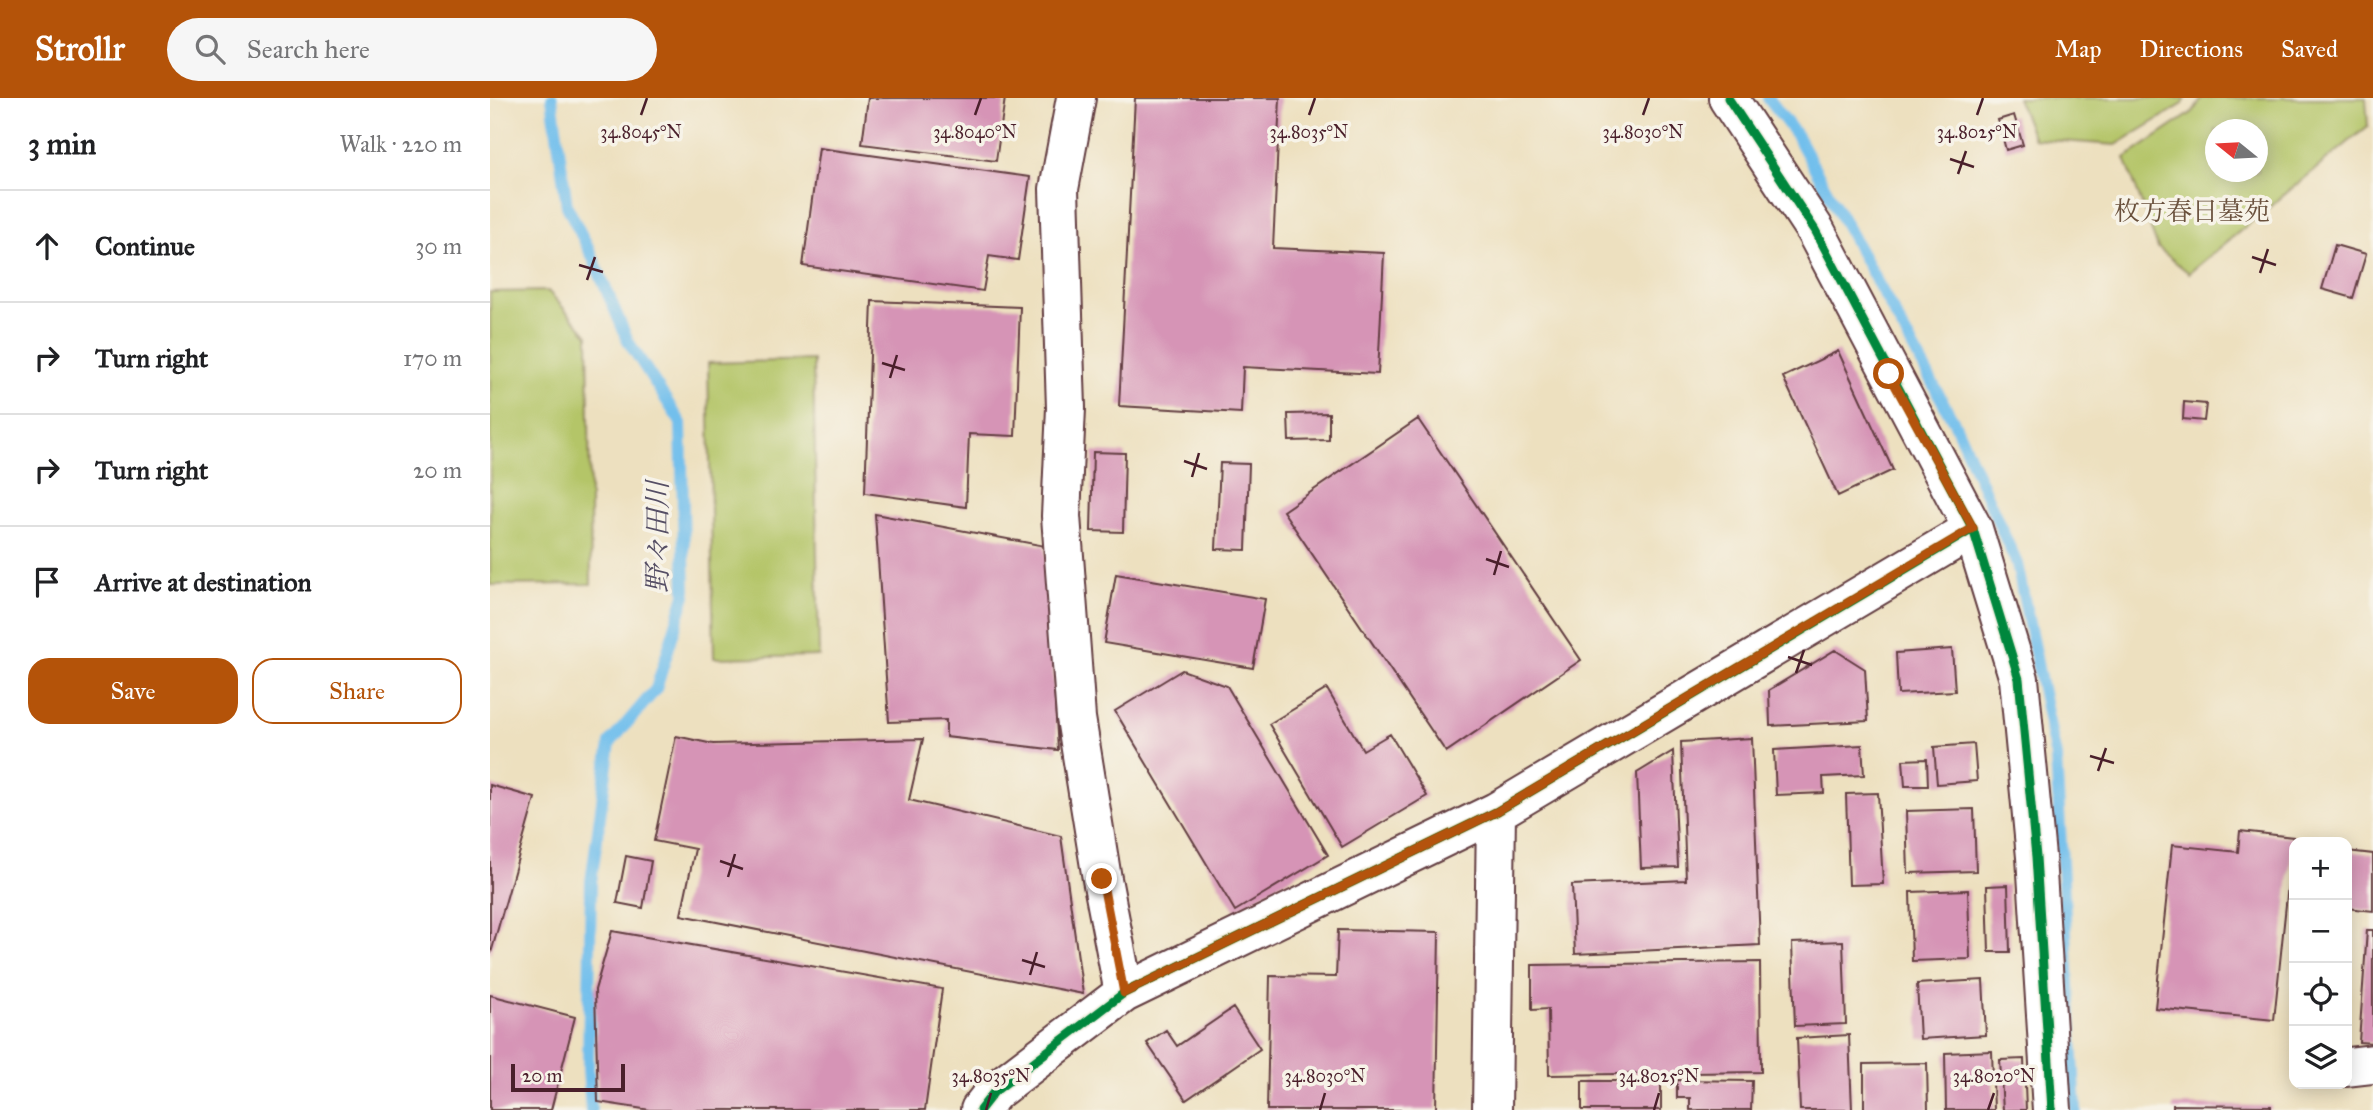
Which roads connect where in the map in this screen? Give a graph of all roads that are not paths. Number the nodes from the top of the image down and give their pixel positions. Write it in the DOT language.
graph roads {
  1 [pos="1076,98"];
  2 [pos="1728,98"];
  3 [pos="1973,528"];
  4 [pos="1496,812"];
  5 [pos="1124,993"];
  6 [pos="2373,1064"];
  7 [pos="2352,1066"];
  8 [pos="980,1110"];
  9 [pos="1492,1110"];
  10 [pos="2052,1110"];
  1 -- 5 [label="street"];
  2 -- 3 [label="street"];
  3 -- 4 [label="street"];
  3 -- 10 [label="street"];
  4 -- 5 [label="street"];
  4 -- 9 [label="street"];
  5 -- 8 [label="street"];
  6 -- 7 [label="street"];
}
